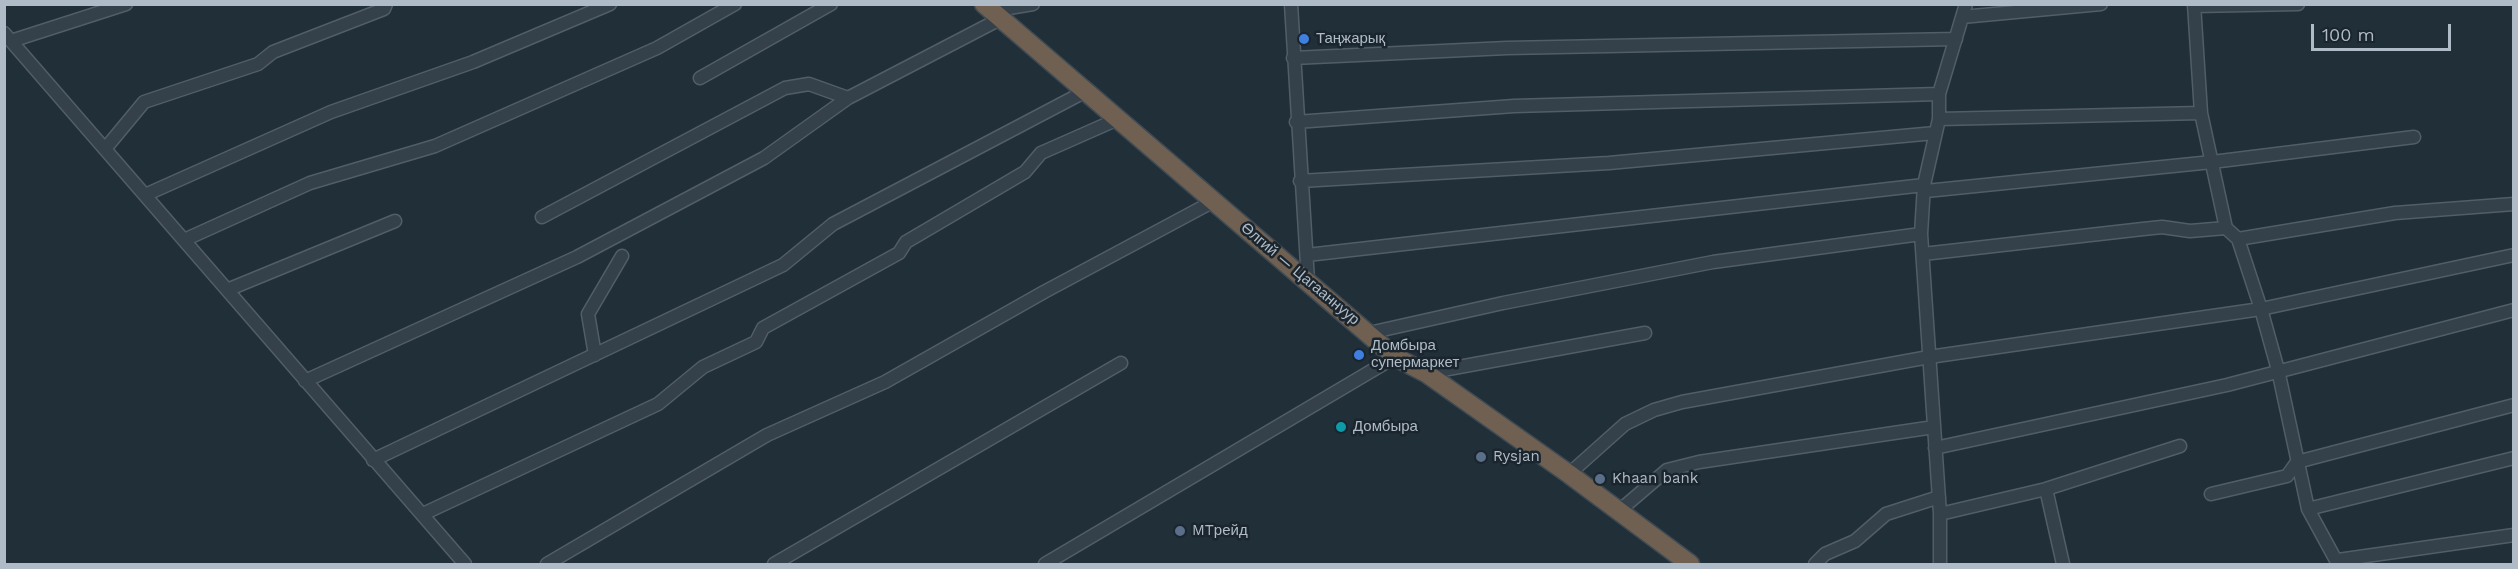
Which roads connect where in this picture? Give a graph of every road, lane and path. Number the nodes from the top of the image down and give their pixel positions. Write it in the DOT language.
graph roads {
  1 [pos="126,4"];
  2 [pos="386,4"];
  3 [pos="610,4"];
  4 [pos="735,4"];
  5 [pos="831,4"];
  6 [pos="1034,4"];
  7 [pos="1291,4"];
  8 [pos="1966,4"];
  9 [pos="2101,4"];
  10 [pos="2298,4"];
  11 [pos="2194,5"];
  12 [pos="992,11"];
  13 [pos="1962,17"];
  14 [pos="8,37"];
  15 [pos="1956,39"];
  16 [pos="1293,58"];
  17 [pos="700,78"];
  18 [pos="1086,91"];
  19 [pos="1939,93"];
  20 [pos="848,98"];
  21 [pos="2201,112"];
  22 [pos="1118,119"];
  23 [pos="1939,119"];
  24 [pos="1296,122"];
  25 [pos="1935,134"];
  26 [pos="2414,137"];
  27 [pos="105,149"];
  28 [pos="2212,162"];
  29 [pos="1300,181"];
  30 [pos="1925,188"];
  31 [pos="145,195"];
  32 [pos="1214,201"];
  33 [pos="2514,204"];
  34 [pos="542,218"];
  35 [pos="395,221"];
  36 [pos="2226,228"];
  37 [pos="1921,234"];
  38 [pos="2238,238"];
  39 [pos="184,240"];
  40 [pos="1923,254"];
  41 [pos="1307,255"];
  42 [pos="2514,255"];
  43 [pos="622,256"];
  44 [pos="1308,281"];
  45 [pos="227,290"];
  46 [pos="2260,309"];
  47 [pos="2514,310"];
  48 [pos="1369,333"];
  49 [pos="1646,333"];
  50 [pos="595,355"];
  51 [pos="1395,357"];
  52 [pos="1929,357"];
  53 [pos="1121,363"];
  54 [pos="2278,370"];
  55 [pos="1426,373"];
  56 [pos="305,381"];
  57 [pos="2514,405"];
  58 [pos="1934,427"];
  59 [pos="2180,446"];
  60 [pos="1935,448"];
  61 [pos="2514,458"];
  62 [pos="373,460"];
  63 [pos="2297,462"];
  64 [pos="1569,474"];
  65 [pos="2046,489"];
  66 [pos="2211,494"];
  67 [pos="1939,497"];
  68 [pos="2308,509"];
  69 [pos="1619,511"];
  70 [pos="423,514"];
  71 [pos="1940,514"];
  72 [pos="2514,535"];
  73 [pos="2338,562"];
  74 [pos="465,564"];
  75 [pos="547,564"];
  76 [pos="774,564"];
  77 [pos="1045,564"];
  78 [pos="1690,564"];
  79 [pos="1815,564"];
  80 [pos="1940,564"];
  81 [pos="2063,564"];
  1 -- 14 [label="street"];
  2 -- 27 [label="street"];
  3 -- 31 [label="street"];
  4 -- 39 [label="street"];
  5 -- 17 [label="street"];
  6 -- 12 [label="street"];
  7 -- 16 [label="street"];
  8 -- 13 [label="street"];
  9 -- 13 [label="street"];
  10 -- 11 [label="street"];
  11 -- 21 [label="street"];
  12 -- 18 [label="highway, Өлгий — Цагааннуур"];
  12 -- 20 [label="street"];
  13 -- 15 [label="street"];
  14 -- 27 [label="street"];
  15 -- 16 [label="street"];
  15 -- 19 [label="street"];
  16 -- 24 [label="street"];
  18 -- 22 [label="highway, Өлгий — Цагааннуур"];
  18 -- 50 [label="street"];
  19 -- 23 [label="street"];
  19 -- 24 [label="street"];
  20 -- 34 [label="street"];
  20 -- 56 [label="street"];
  21 -- 23 [label="street"];
  21 -- 28 [label="street"];
  22 -- 32 [label="highway, Өлгий — Цагааннуур"];
  22 -- 70 [label="street"];
  23 -- 25 [label="street"];
  24 -- 29 [label="street"];
  25 -- 29 [label="street"];
  25 -- 30 [label="street"];
  26 -- 28 [label="street"];
  27 -- 31 [label="street"];
  28 -- 30 [label="street"];
  28 -- 36 [label="street"];
  29 -- 41 [label="street"];
  30 -- 37 [label="street"];
  30 -- 41 [label="street"];
  31 -- 39 [label="street"];
  32 -- 44 [label="highway, Өлгий — Цагааннуур"];
  32 -- 75 [label="street"];
  33 -- 38 [label="street"];
  35 -- 45 [label="street"];
  36 -- 38 [label="street"];
  36 -- 40 [label="street"];
  37 -- 40 [label="street"];
  37 -- 48 [label="street"];
  38 -- 46 [label="street"];
  39 -- 45 [label="street"];
  40 -- 52 [label="street"];
  41 -- 44 [label="street"];
  42 -- 46 [label="street"];
  43 -- 50 [label="street"];
  44 -- 48 [label="highway, Өлгий — Цагааннуур"];
  45 -- 56 [label="street"];
  46 -- 52 [label="street"];
  46 -- 54 [label="street"];
  47 -- 54 [label="street"];
  48 -- 51 [label="highway, Өлгий — Цагааннуур"];
  49 -- 55 [label="street"];
  50 -- 62 [label="street"];
  51 -- 55 [label="highway, Өлгий — Цагааннуур"];
  51 -- 77 [label="street"];
  52 -- 58 [label="street"];
  52 -- 64 [label="street"];
  53 -- 76 [label="street"];
  54 -- 60 [label="street"];
  54 -- 63 [label="street"];
  55 -- 64 [label="highway, Өлгий — Цагааннуур"];
  56 -- 62 [label="street"];
  57 -- 63 [label="street"];
  58 -- 60 [label="street"];
  58 -- 69 [label="street"];
  59 -- 65 [label="street"];
  60 -- 67 [label="street"];
  61 -- 68 [label="street"];
  62 -- 70 [label="street"];
  63 -- 66 [label="street"];
  63 -- 68 [label="street"];
  64 -- 69 [label="highway, Өлгий — Цагааннуур"];
  65 -- 71 [label="street"];
  65 -- 81 [label="street"];
  67 -- 71 [label="street"];
  67 -- 79 [label="street"];
  68 -- 73 [label="street"];
  69 -- 78 [label="highway, Өлгий — Цагааннуур"];
  70 -- 74 [label="street"];
  71 -- 80 [label="street"];
  72 -- 73 [label="street"];
}
